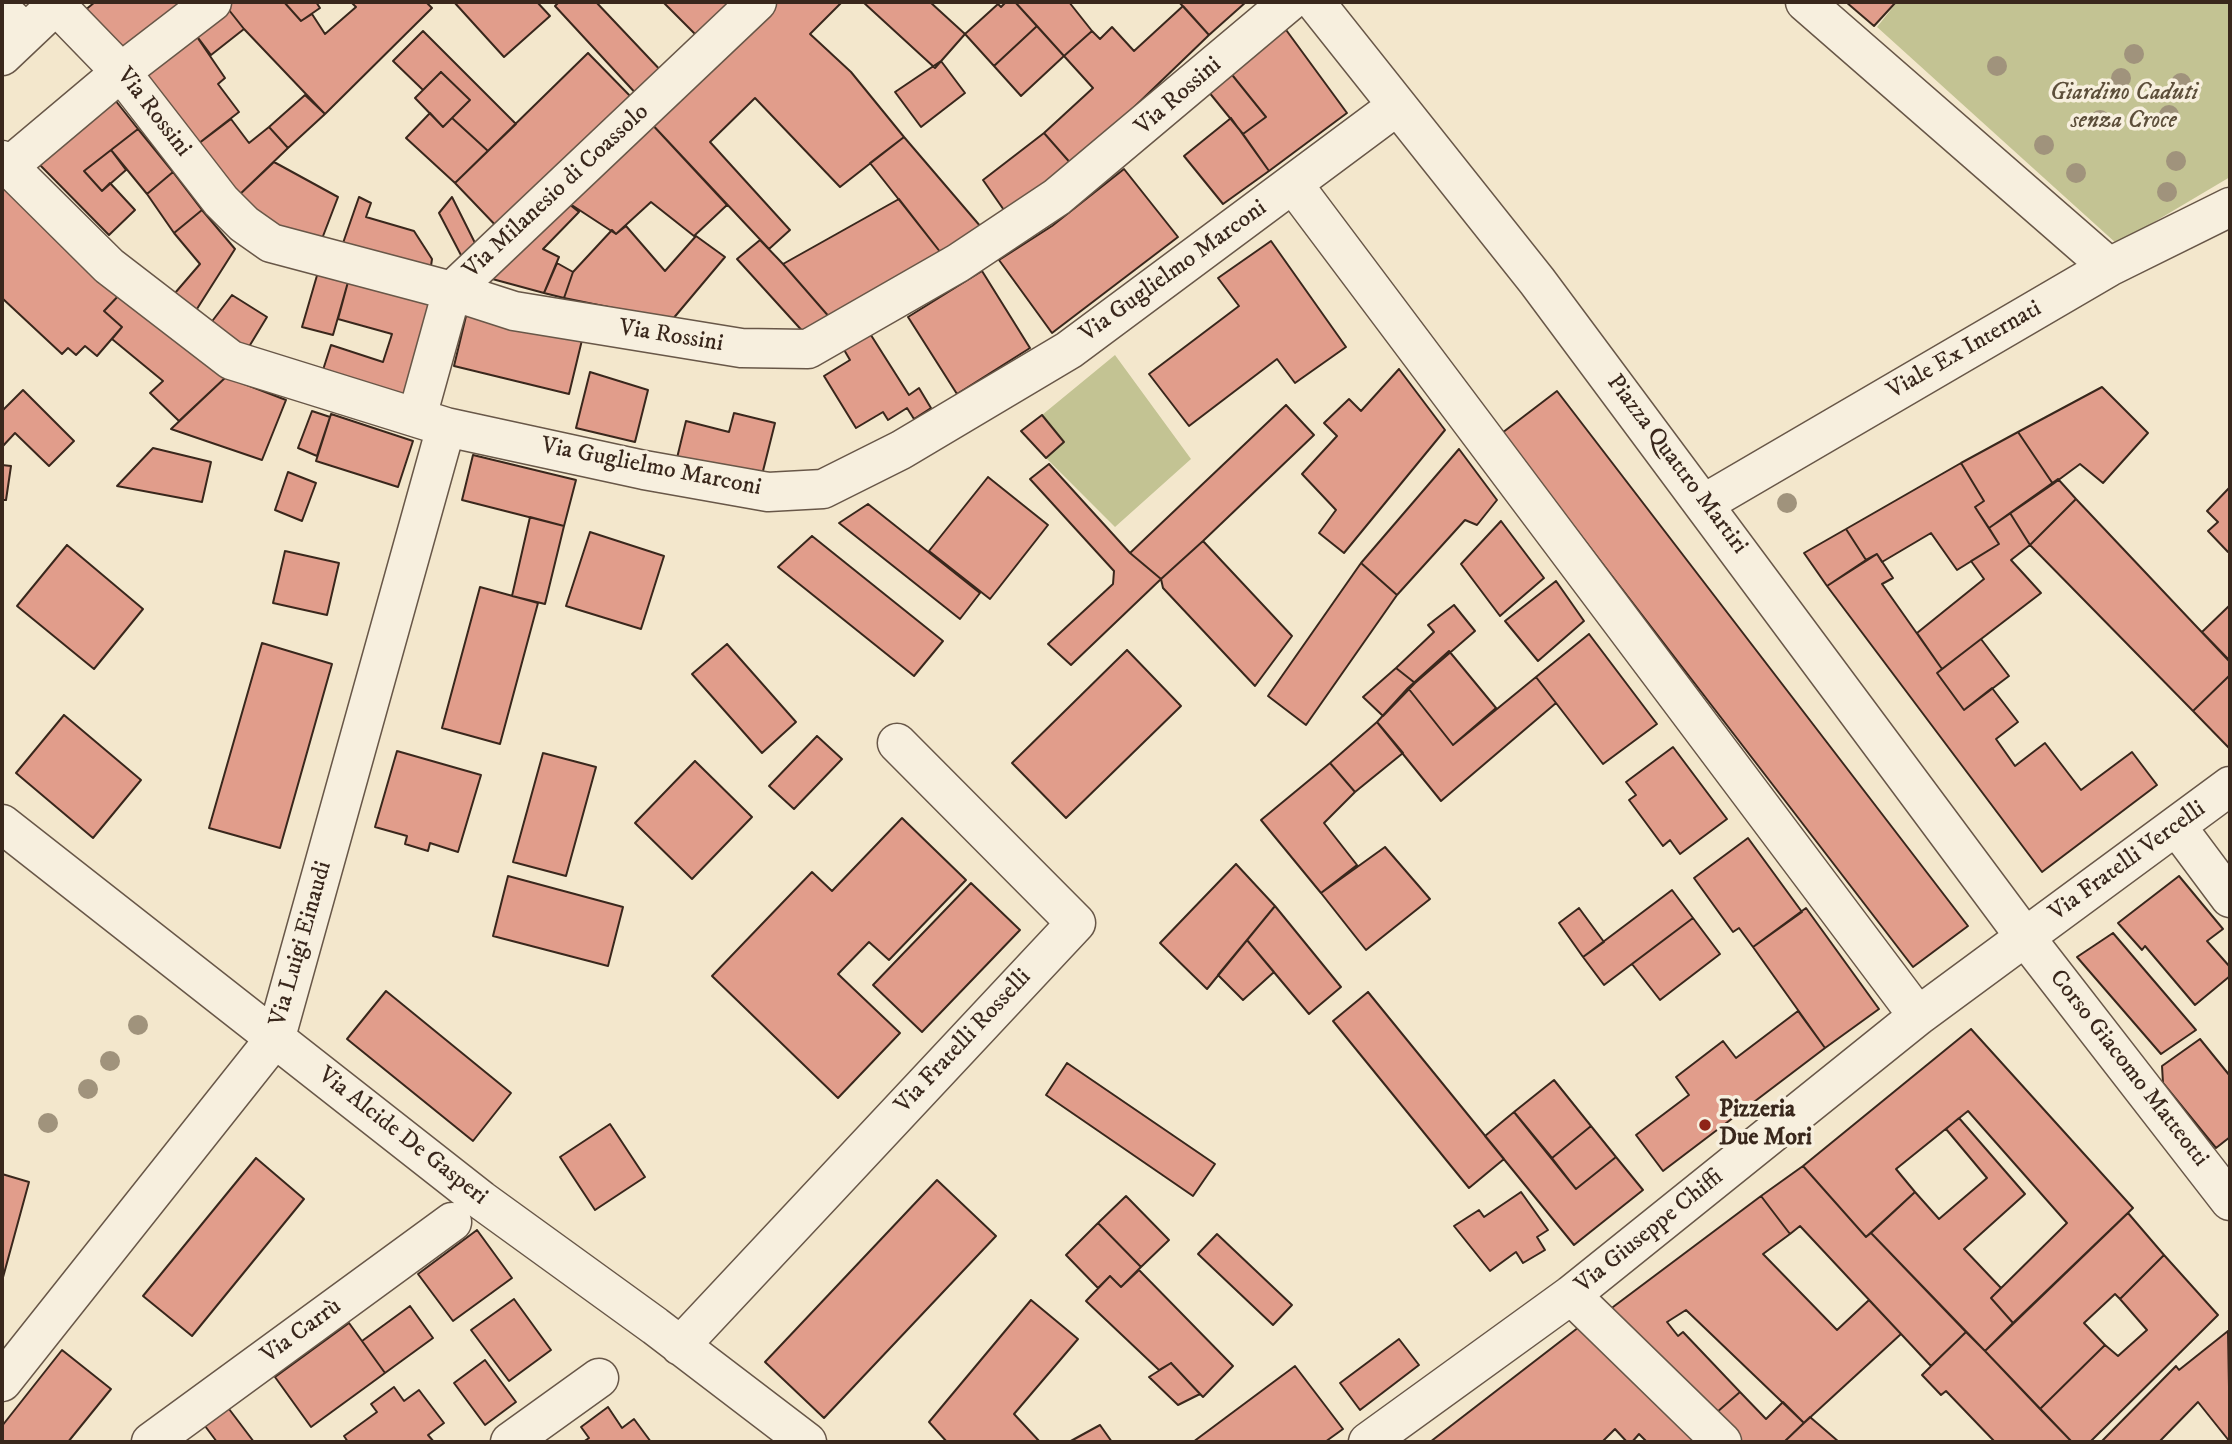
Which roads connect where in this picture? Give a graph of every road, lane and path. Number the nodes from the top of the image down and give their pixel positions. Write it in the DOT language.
graph roads {
  1 [pos="212,2"];
  2 [pos="757,2"];
  3 [pos="1289,2"];
  4 [pos="1315,2"];
  5 [pos="1805,2"];
  6 [pos="57,3"];
  7 [pos="9,33"];
  8 [pos="121,72"];
  9 [pos="1397,106"];
  10 [pos="5,163"];
  11 [pos="1293,184"];
  12 [pos="2230,207"];
  13 [pos="2109,267"];
  14 [pos="452,290"];
  15 [pos="432,422"];
  16 [pos="1704,503"];
  17 [pos="897,743"];
  18 [pos="2230,786"];
  19 [pos="2,824"];
  20 [pos="2177,827"];
  21 [pos="2230,898"];
  22 [pos="2025,937"];
  23 [pos="1918,1016"];
  24 [pos="276,1037"];
  25 [pos="2228,1195"];
  26 [pos="452,1222"];
  27 [pos="1571,1295"];
  28 [pos="680,1346"];
  29 [pos="599,1378"];
  30 [pos="2,1382"];
  31 [pos="152,1442"];
  32 [pos="510,1442"];
  33 [pos="807,1442"];
  34 [pos="1368,1442"];
  35 [pos="1722,1442"];
  1 -- 8 [label="street"];
  2 -- 14 [label="street, Via Milanesio di Coassolo"];
  3 -- 14 [label="street, Via Rossini"];
  4 -- 9 [label="street, Piazza Quattro Martiri"];
  5 -- 13 [label="street"];
  6 -- 7 [label="street"];
  6 -- 8 [label="street, Via Rossini"];
  8 -- 10 [label="street"];
  8 -- 14 [label="street, Via Rossini"];
  9 -- 11 [label="street, Via Guglielmo Marconi"];
  9 -- 16 [label="street, Piazza Quattro Martiri"];
  10 -- 15 [label="street, Via Guglielmo Marconi"];
  11 -- 15 [label="street, Via Guglielmo Marconi"];
  11 -- 23 [label="street"];
  12 -- 13 [label="street, Viale Ex Internati"];
  13 -- 16 [label="street, Viale Ex Internati"];
  14 -- 15 [label="street, Via Milanesio di Coassolo"];
  15 -- 24 [label="street, Via Luigi Einaudi"];
  16 -- 22 [label="street, Piazza Quattro Martiri"];
  17 -- 28 [label="street, Via Fratelli Rosselli"];
  18 -- 20 [label="street, Via Fratelli Vercelli"];
  19 -- 24 [label="street, Via Alcide De Gasperi"];
  20 -- 21 [label="street"];
  20 -- 22 [label="street, Via Fratelli Vercelli"];
  22 -- 23 [label="street, Via Giuseppe Chiffi"];
  22 -- 25 [label="street, Corso Giacomo Matteotti"];
  23 -- 27 [label="street, Via Giuseppe Chiffi"];
  24 -- 28 [label="street, Via Alcide De Gasperi"];
  24 -- 30 [label="street, Via Luigi Einaudi"];
  26 -- 31 [label="street, Via Carrù"];
  27 -- 34 [label="street, Via Giuseppe Chiffi"];
  27 -- 35 [label="street"];
  28 -- 33 [label="street, Via Alcide De Gasperi"];
  29 -- 32 [label="street"];
}
